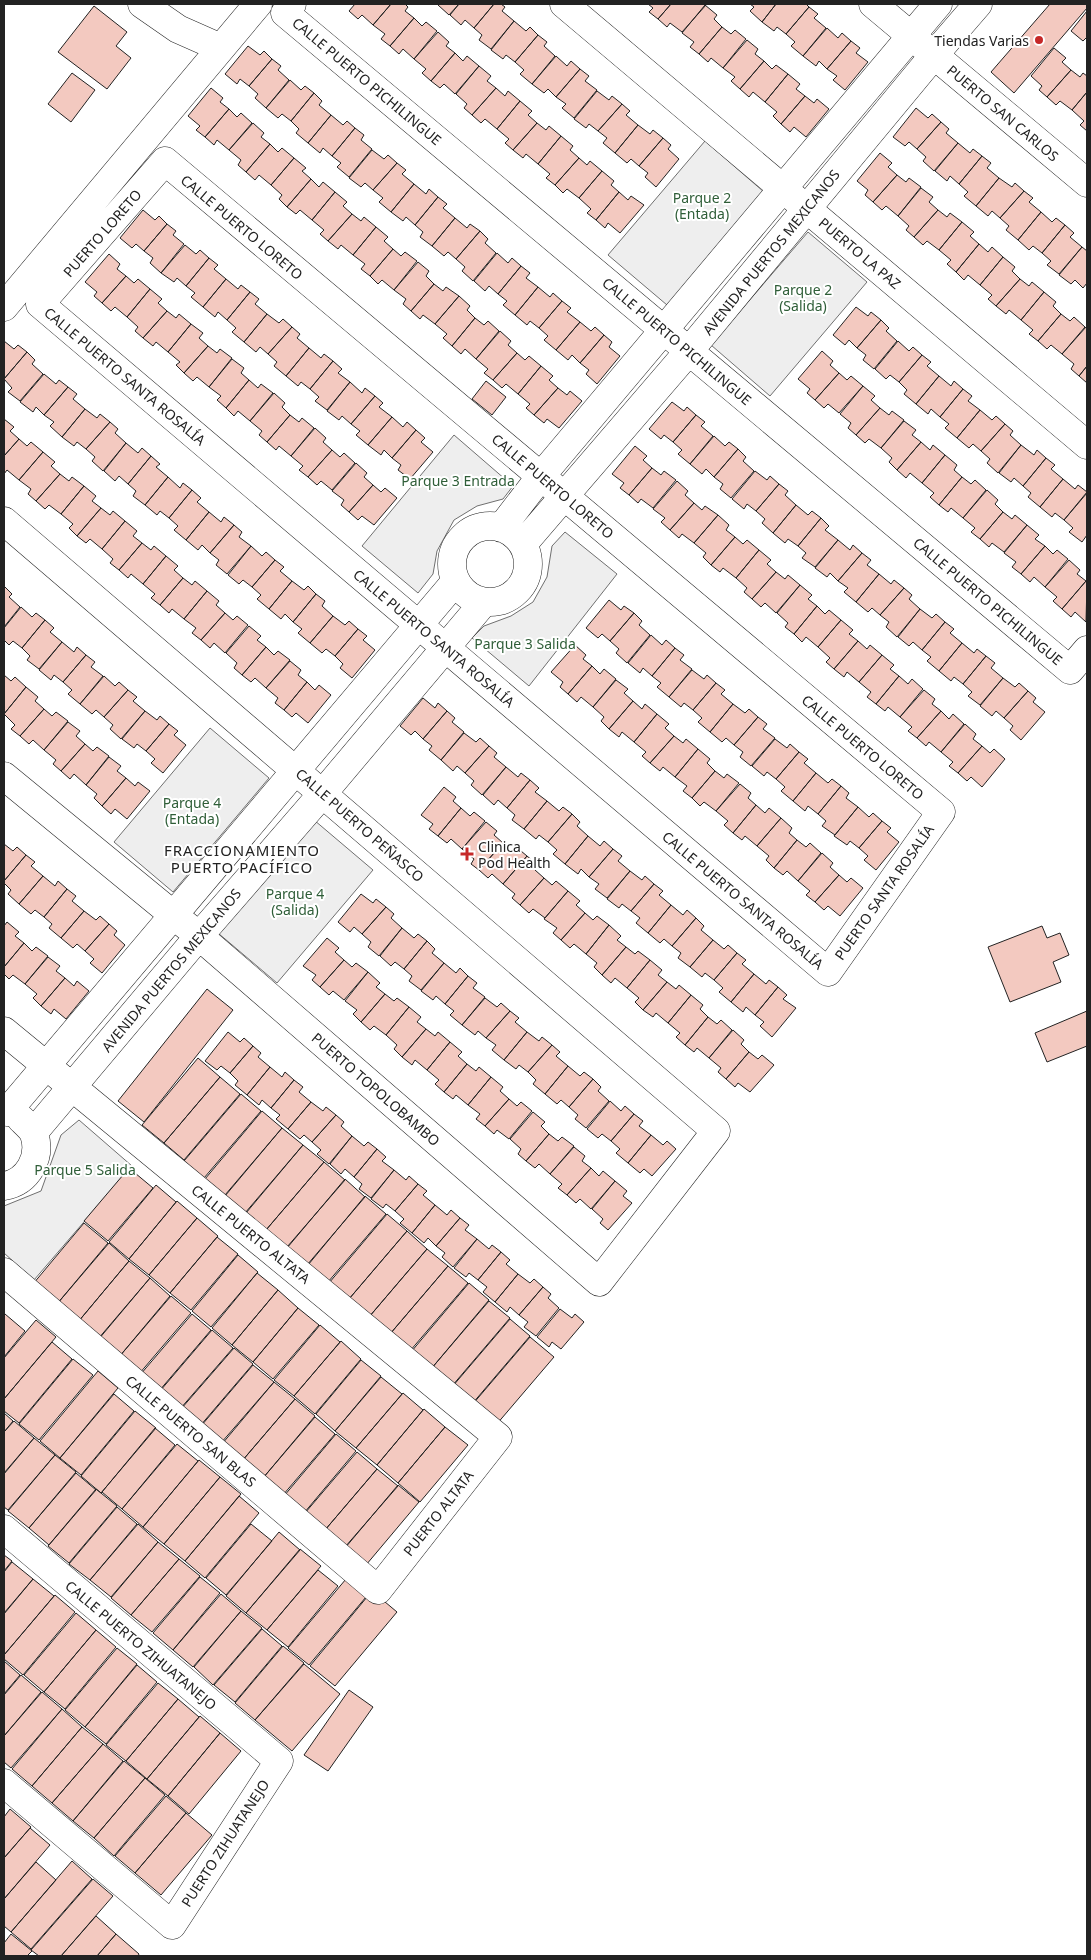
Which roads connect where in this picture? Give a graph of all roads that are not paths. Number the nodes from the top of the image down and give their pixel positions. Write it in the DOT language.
graph roads {
  1 [pos="142,4"];
  2 [pos="258,4"];
  3 [pos="564,4"];
  4 [pos="873,4"];
  5 [pos="938,4"];
  6 [pos="978,4"];
  7 [pos="289,8"];
  8 [pos="911,36"];
  9 [pos="221,48"];
  10 [pos="934,55"];
  11 [pos="165,162"];
  12 [pos="1087,184"];
  13 [pos="784,188"];
  14 [pos="806,208"];
  15 [pos="40,304"];
  16 [pos="4,307"];
  17 [pos="664,330"];
  18 [pos="689,351"];
  19 [pos="1087,445"];
  20 [pos="541,476"];
  21 [pos="565,496"];
  22 [pos="4,521"];
  23 [pos="501,528"];
  24 [pos="523,544"];
  25 [pos="455,582"];
  26 [pos="484,602"];
  27 [pos="418,625"];
  28 [pos="446,648"];
  29 [pos="1087,650"];
  30 [pos="296,770"];
  31 [pos="4,776"];
  32 [pos="324,794"];
  33 [pos="941,812"];
  34 [pos="174,916"];
  35 [pos="199,936"];
  36 [pos="828,972"];
  37 [pos="4,1030"];
  38 [pos="46,1066"];
  39 [pos="72,1087"];
  40 [pos="5,1112"];
  41 [pos="716,1131"];
  42 [pos="34,1132"];
  43 [pos="4,1186"];
  44 [pos="4,1272"];
  45 [pos="498,1436"];
  46 [pos="4,1529"];
  47 [pos="378,1590"];
  48 [pos="279,1762"];
  49 [pos="4,1783"];
  1 -- 9 [label="street"];
  2 -- 9 [label="street"];
  3 -- 13 [label="street, PUERTO LA PAZ"];
  4 -- 8 [label="street, PUERTO SAN CARLOS"];
  5 -- 8 [label="street"];
  6 -- 10 [label="street, AVENIDA PUERTOS MEXICANOS"];
  7 -- 17 [label="street, CALLE PUERTO PICHILINGUE"];
  8 -- 10 [label="street, PUERTO SAN CARLOS"];
  8 -- 13 [label="street"];
  9 -- 16 [label="street"];
  10 -- 12 [label="street, PUERTO SAN CARLOS"];
  10 -- 14 [label="street, AVENIDA PUERTOS MEXICANOS"];
  11 -- 15 [label="street, PUERTO LORETO"];
  11 -- 20 [label="street, CALLE PUERTO LORETO"];
  13 -- 14 [label="street, PUERTO LA PAZ"];
  13 -- 17 [label="street"];
  14 -- 18 [label="street, AVENIDA PUERTOS MEXICANOS"];
  14 -- 19 [label="street, PUERTO LA PAZ"];
  15 -- 27 [label="street, CALLE PUERTO SANTA ROSALÍA"];
  17 -- 18 [label="street, CALLE PUERTO PICHILINGUE"];
  17 -- 20 [label="street"];
  18 -- 21 [label="street, AVENIDA PUERTOS MEXICANOS"];
  18 -- 29 [label="street, CALLE PUERTO PICHILINGUE"];
  20 -- 21 [label="street, CALLE PUERTO LORETO"];
  20 -- 23 [label="street"];
  21 -- 24 [label="street, AVENIDA PUERTOS MEXICANOS"];
  21 -- 33 [label="street, CALLE PUERTO LORETO"];
  22 -- 30 [label="street, CALLE PUERTO PEÑASCO"];
  23 -- 24 [label="street"];
  23 -- 25 [label="street"];
  24 -- 26 [label="street"];
  25 -- 26 [label="street"];
  25 -- 27 [label="street"];
  26 -- 28 [label="street, AVENIDA PUERTOS MEXICANOS"];
  27 -- 28 [label="street, CALLE PUERTO SANTA ROSALÍA"];
  27 -- 30 [label="street"];
  28 -- 32 [label="street, AVENIDA PUERTOS MEXICANOS"];
  28 -- 36 [label="street, CALLE PUERTO SANTA ROSALÍA"];
  30 -- 32 [label="street, CALLE PUERTO PEÑASCO"];
  30 -- 34 [label="street"];
  31 -- 34 [label="street, PUERTO TOPOLOBAMBO"];
  32 -- 35 [label="street, AVENIDA PUERTOS MEXICANOS"];
  32 -- 41 [label="street, CALLE PUERTO PEÑASCO"];
  33 -- 36 [label="street, PUERTO SANTA ROSALÍA"];
  34 -- 35 [label="street, PUERTO TOPOLOBAMBO"];
  34 -- 38 [label="street"];
  35 -- 39 [label="street, AVENIDA PUERTOS MEXICANOS"];
  35 -- 41 [label="street, PUERTO TOPOLOBAMBO"];
  37 -- 38 [label="street, CALLE PUERTO ALTATA"];
  38 -- 39 [label="street, CALLE PUERTO ALTATA"];
  38 -- 40 [label="street"];
  39 -- 42 [label="street, AVENIDA PUERTOS MEXICANOS"];
  39 -- 45 [label="street, CALLE PUERTO ALTATA"];
  40 -- 42 [label="street"];
  42 -- 43 [label="street"];
  44 -- 47 [label="street, CALLE PUERTO SAN BLAS"];
  45 -- 47 [label="street, PUERTO ALTATA"];
  46 -- 48 [label="street, CALLE PUERTO ZIHUATANEJO"];
  48 -- 49 [label="street, PUERTO ZIHUATANEJO"];
}
